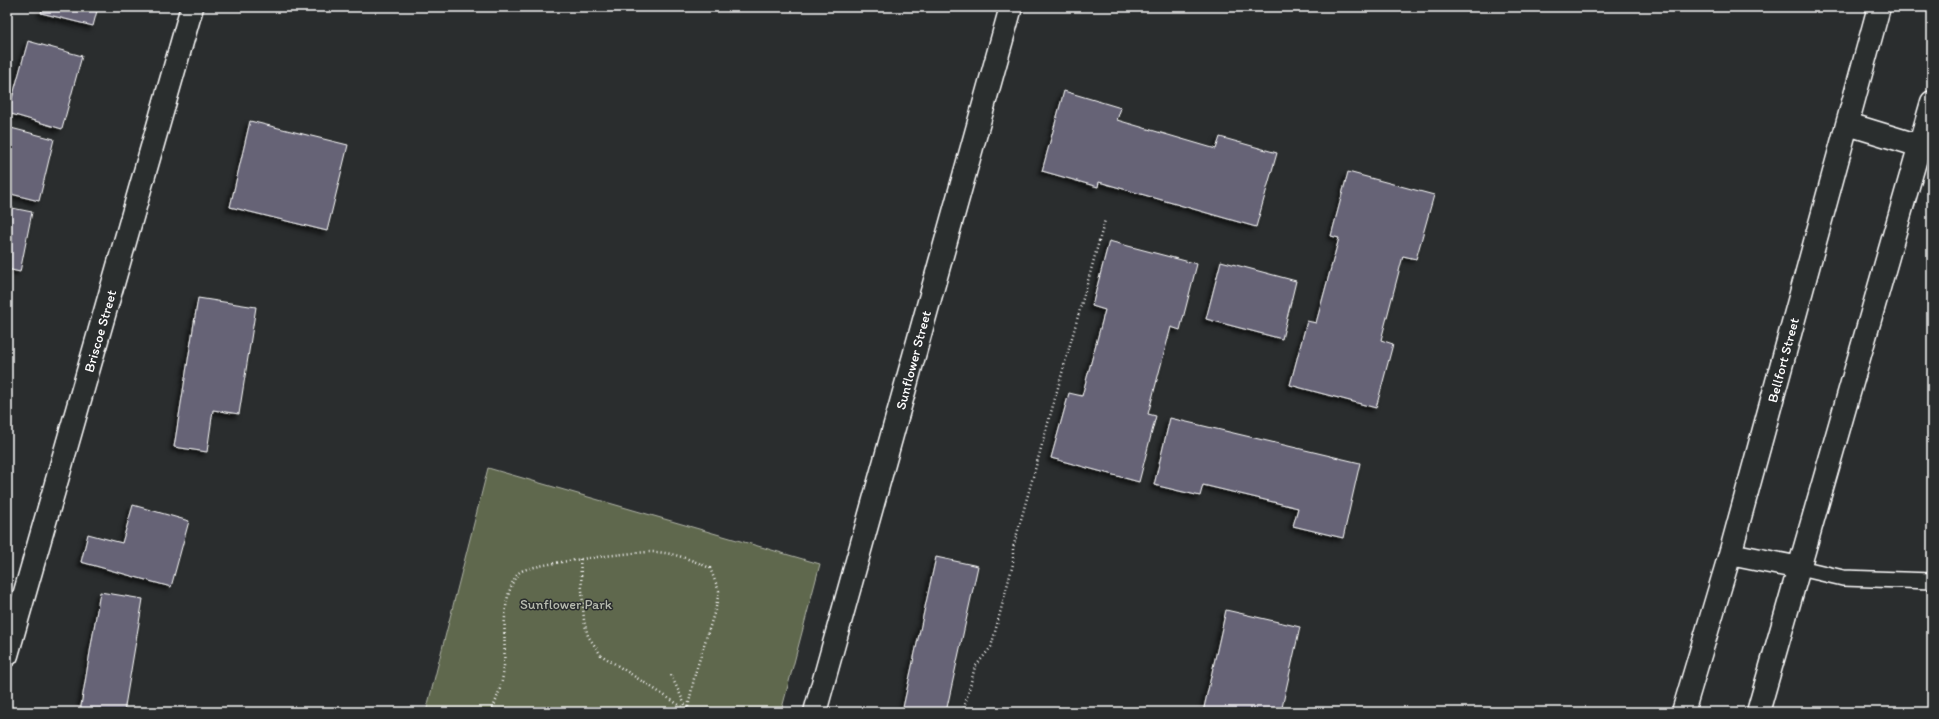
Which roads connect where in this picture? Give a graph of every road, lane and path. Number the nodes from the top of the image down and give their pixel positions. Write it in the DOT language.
graph roads {
  1 [pos="192,7"];
  2 [pos="1011,7"];
  3 [pos="1879,7"];
  4 [pos="1932,102"];
  5 [pos="1848,124"];
  6 [pos="1920,146"];
  7 [pos="1105,220"];
  8 [pos="1730,554"];
  9 [pos="580,559"];
  10 [pos="1800,568"];
  11 [pos="1932,581"];
  12 [pos="7,654"];
  13 [pos="671,675"];
  14 [pos="687,711"];
  15 [pos="491,712"];
  16 [pos="693,712"];
  17 [pos="815,712"];
  18 [pos="963,712"];
  19 [pos="1683,712"];
  20 [pos="1758,712"];
  1 -- 12 [label="main road, Briscoe Street"];
  2 -- 17 [label="main road, Sunflower Street"];
  3 -- 5 [label="main road, Bellfort Street"];
  4 -- 6 [label="main road"];
  5 -- 6 [label="main road"];
  5 -- 8 [label="main road, Bellfort Street"];
  6 -- 10 [label="main road"];
  7 -- 18 [label="path"];
  8 -- 10 [label="main road"];
  8 -- 19 [label="main road, Bellfort Street"];
  9 -- 14 [label="path"];
  9 -- 14 [label="path"];
  9 -- 15 [label="path"];
  10 -- 11 [label="lane"];
  10 -- 20 [label="main road"];
  13 -- 14 [label="path"];
  14 -- 16 [label="path"];
}
